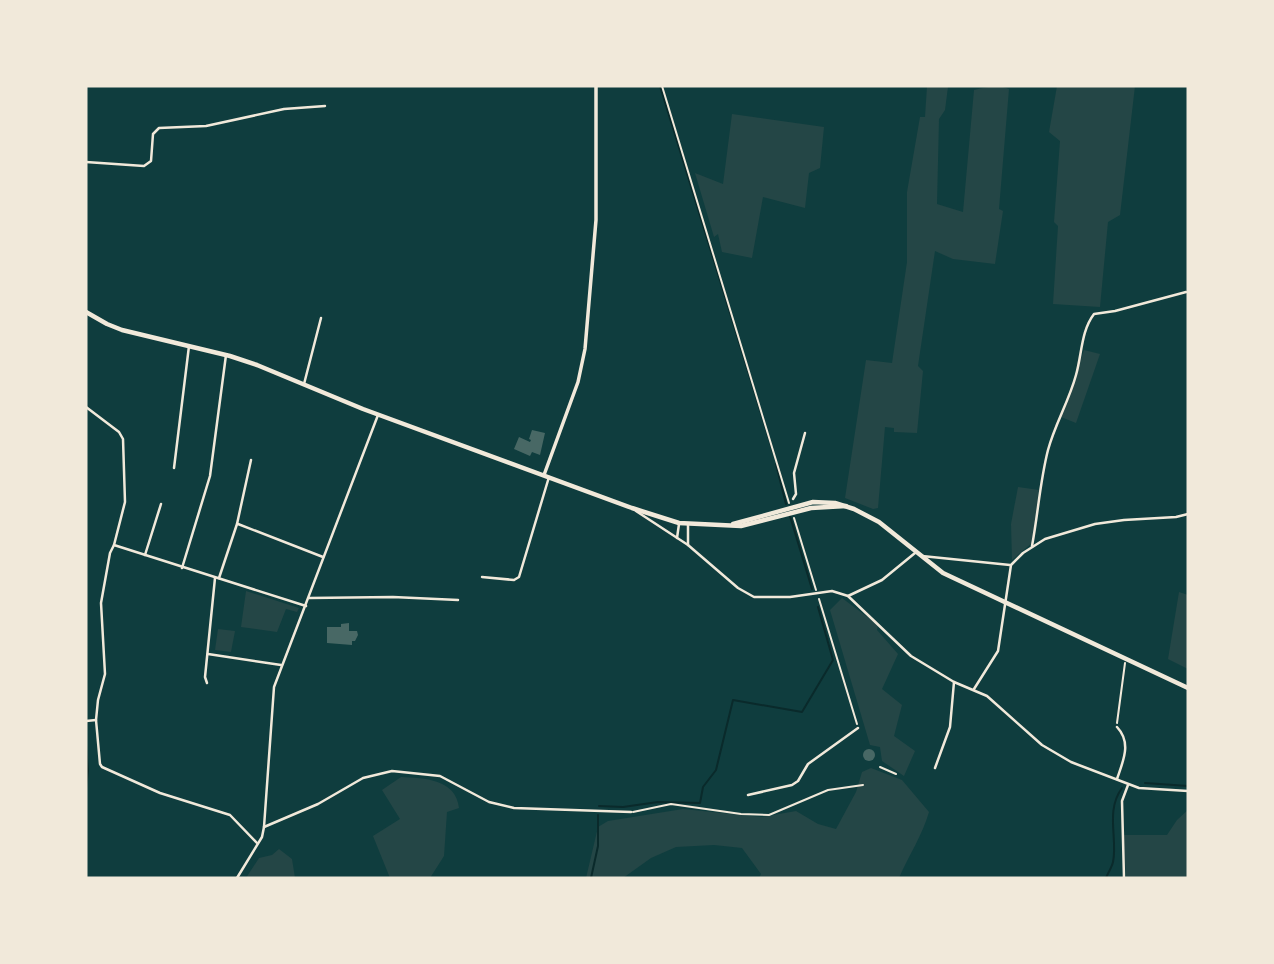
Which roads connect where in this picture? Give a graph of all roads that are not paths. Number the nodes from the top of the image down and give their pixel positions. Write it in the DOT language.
graph roads {
  1 [pos="596,86"];
  2 [pos="325,106"];
  3 [pos="86,162"];
  4 [pos="1186,292"];
  5 [pos="86,312"];
  6 [pos="321,318"];
  7 [pos="189,346"];
  8 [pos="226,355"];
  9 [pos="304,384"];
  10 [pos="86,407"];
  11 [pos="378,414"];
  12 [pos="805,433"];
  13 [pos="251,460"];
  14 [pos="174,468"];
  15 [pos="547,476"];
  16 [pos="161,504"];
  17 [pos="791,505"];
  18 [pos="633,509"];
  19 [pos="1188,514"];
  20 [pos="679,523"];
  21 [pos="236,524"];
  22 [pos="688,524"];
  23 [pos="677,538"];
  24 [pos="114,545"];
  25 [pos="688,545"];
  26 [pos="1032,546"];
  27 [pos="917,554"];
  28 [pos="145,555"];
  29 [pos="323,557"];
  30 [pos="1011,565"];
  31 [pos="183,568"];
  32 [pos="482,577"];
  33 [pos="217,578"];
  34 [pos="848,596"];
  35 [pos="309,598"];
  36 [pos="458,600"];
  37 [pos="1007,603"];
  38 [pos="306,606"];
  39 [pos="208,653"];
  40 [pos="281,665"];
  41 [pos="954,682"];
  42 [pos="207,683"];
  43 [pos="1188,688"];
  44 [pos="974,689"];
  45 [pos="96,720"];
  46 [pos="86,721"];
  47 [pos="1117,727"];
  48 [pos="858,728"];
  49 [pos="935,768"];
  50 [pos="1117,779"];
  51 [pos="1128,785"];
  52 [pos="1188,791"];
  53 [pos="748,795"];
  54 [pos="631,812"];
  55 [pos="264,827"];
  56 [pos="258,844"];
  57 [pos="237,878"];
  58 [pos="1124,878"];
  1 -- 15 [label="street"];
  2 -- 3 [label="street"];
  4 -- 26 [label="street"];
  5 -- 7 [label="main road"];
  6 -- 9 [label="street"];
  7 -- 8 [label="main road"];
  7 -- 14 [label="street"];
  8 -- 9 [label="main road"];
  8 -- 31 [label="street"];
  9 -- 11 [label="main road"];
  10 -- 24 [label="street"];
  11 -- 15 [label="main road"];
  11 -- 29 [label="street"];
  12 -- 17 [label="street"];
  13 -- 21 [label="street"];
  15 -- 18 [label="main road"];
  15 -- 32 [label="street"];
  16 -- 28 [label="street"];
  17 -- 22 [label="main road"];
  17 -- 27 [label="main road"];
  18 -- 20 [label="main road"];
  18 -- 23 [label="street"];
  19 -- 26 [label="street"];
  20 -- 22 [label="main road"];
  20 -- 23 [label="street"];
  21 -- 29 [label="street"];
  21 -- 33 [label="street"];
  22 -- 25 [label="street"];
  23 -- 25 [label="street"];
  24 -- 28 [label="street"];
  24 -- 45 [label="street"];
  25 -- 34 [label="street"];
  26 -- 30 [label="street"];
  27 -- 30 [label="street"];
  27 -- 34 [label="street"];
  27 -- 37 [label="main road"];
  28 -- 31 [label="street"];
  29 -- 35 [label="street"];
  30 -- 37 [label="street"];
  31 -- 33 [label="street"];
  33 -- 38 [label="street"];
  33 -- 39 [label="street"];
  34 -- 41 [label="street"];
  35 -- 36 [label="street"];
  35 -- 38 [label="street"];
  37 -- 43 [label="main road"];
  37 -- 44 [label="street"];
  38 -- 40 [label="street"];
  39 -- 40 [label="street"];
  39 -- 42 [label="street"];
  40 -- 55 [label="street"];
  41 -- 44 [label="street"];
  41 -- 49 [label="street"];
  44 -- 50 [label="street"];
  45 -- 46 [label="street"];
  45 -- 56 [label="street"];
  47 -- 50 [label="street"];
  48 -- 53 [label="street"];
  50 -- 51 [label="street"];
  51 -- 52 [label="street"];
  51 -- 58 [label="street"];
  54 -- 55 [label="street"];
  55 -- 56 [label="street"];
  56 -- 57 [label="street"];
}
